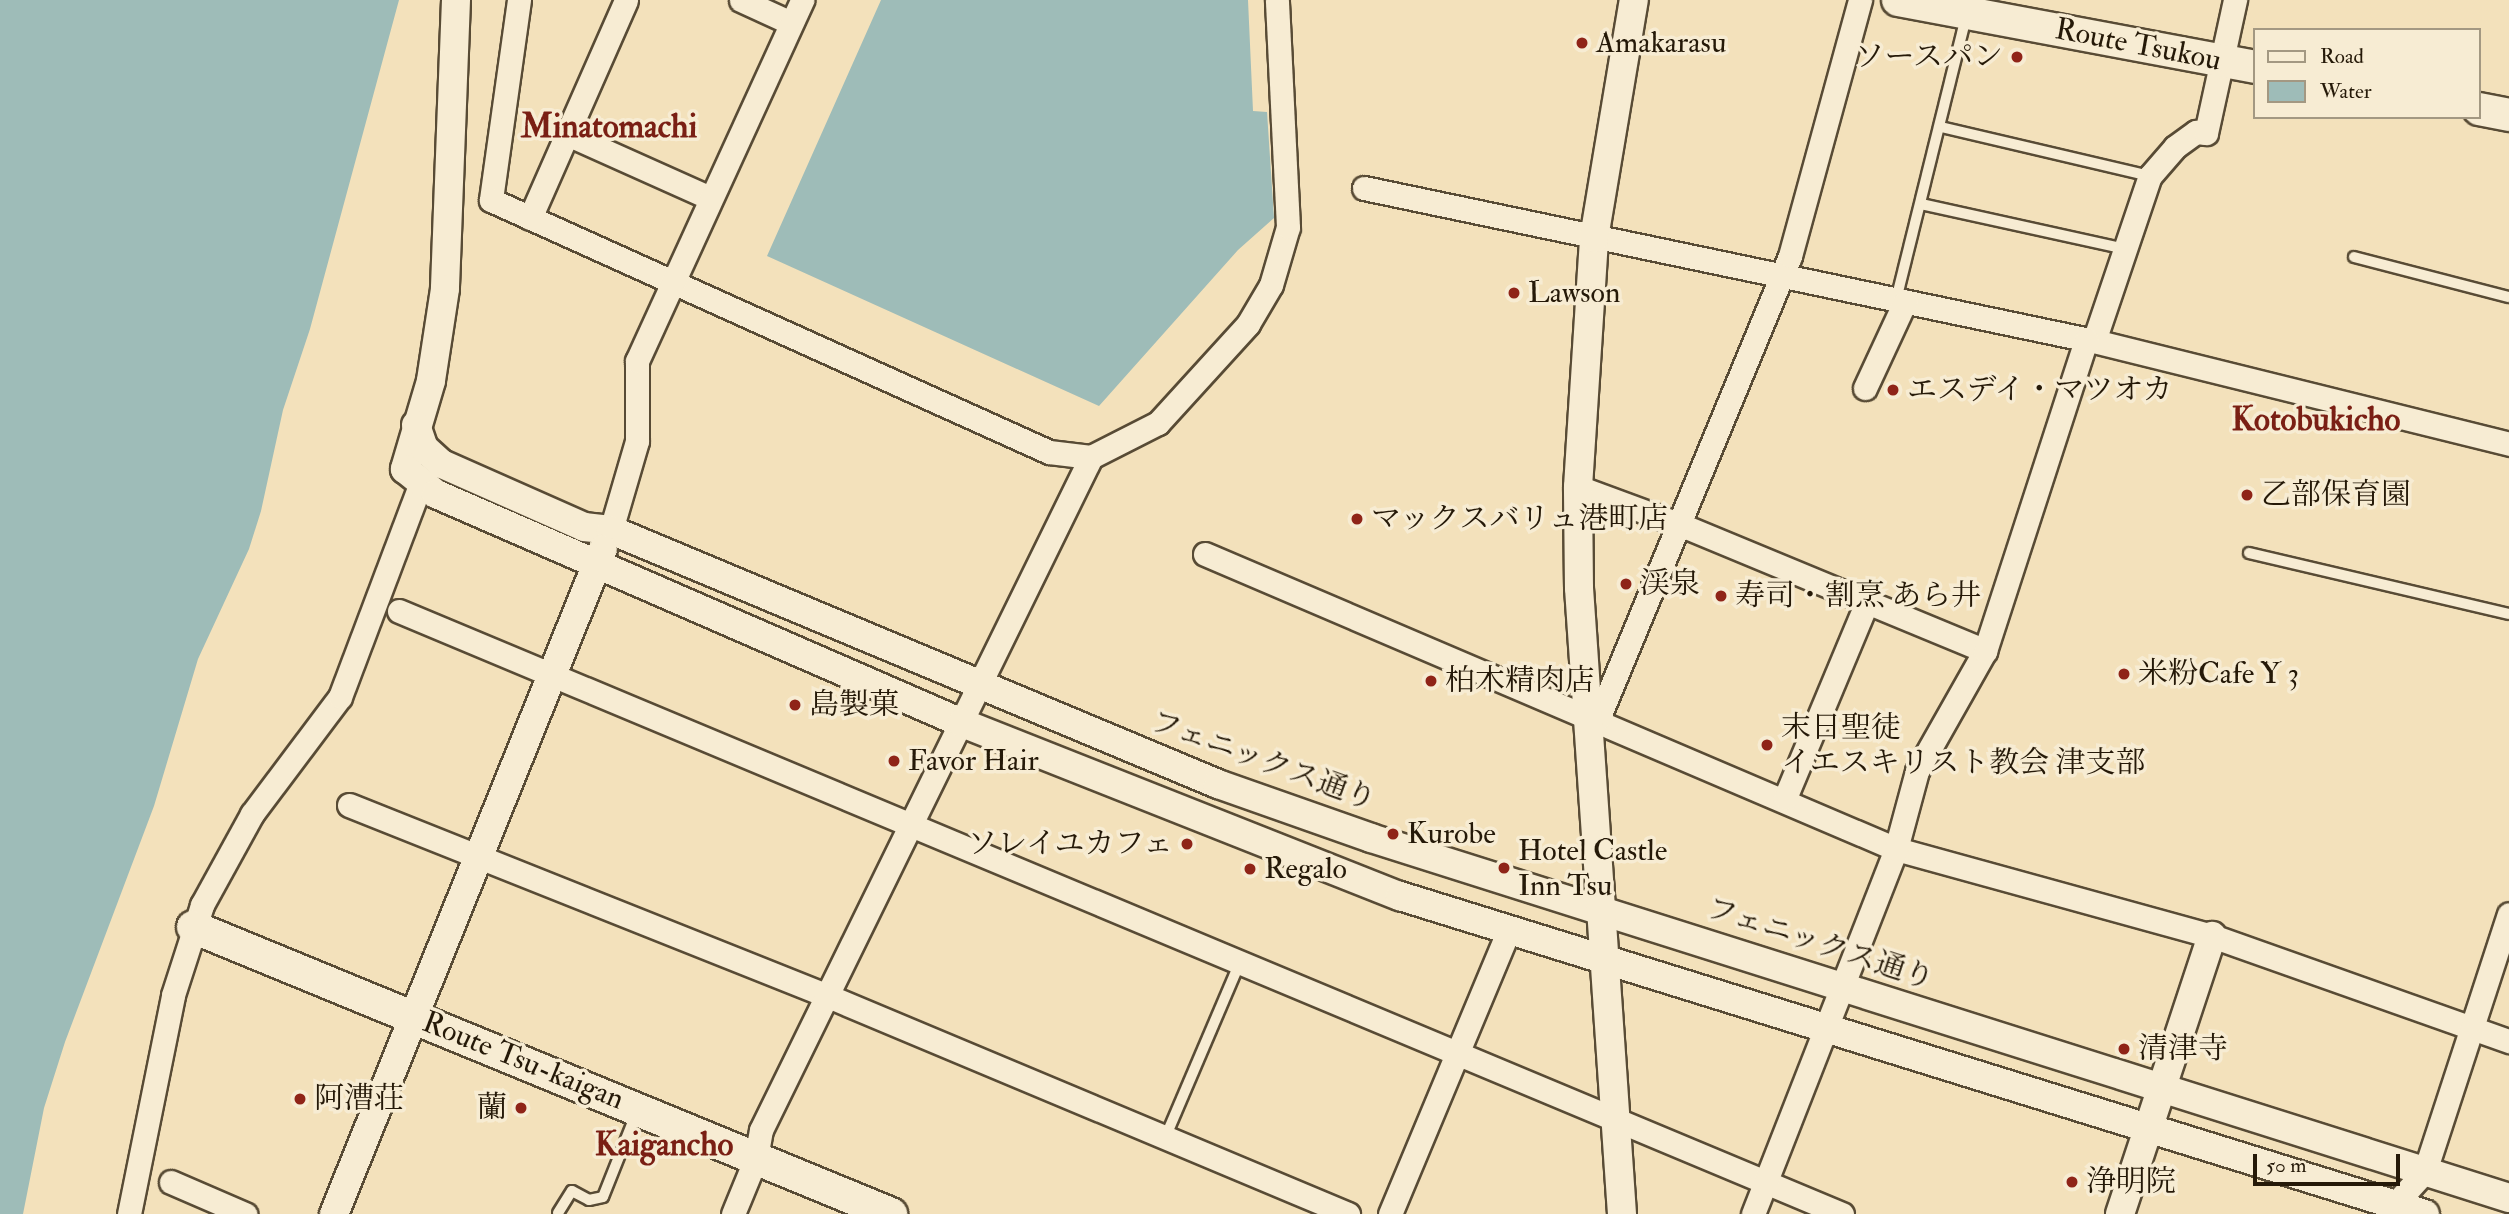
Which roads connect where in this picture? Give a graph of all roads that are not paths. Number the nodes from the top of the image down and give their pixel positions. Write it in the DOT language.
graph roads {
  1 [pos="456,0"];
  2 [pos="519,0"];
  3 [pos="626,0"];
  4 [pos="741,0"];
  5 [pos="802,0"];
  6 [pos="1277,0"];
  7 [pos="1634,0"];
  8 [pos="1860,0"];
  9 [pos="1898,0"];
  10 [pos="2235,0"];
  11 [pos="1968,13"];
  12 [pos="792,23"];
  13 [pos="2219,60"];
  14 [pos="2254,67"];
  15 [pos="2481,109"];
  16 [pos="2509,115"];
  17 [pos="1941,127"];
  18 [pos="565,133"];
  19 [pos="2150,176"];
  20 [pos="1364,188"];
  21 [pos="710,198"];
  22 [pos="1921,204"];
  23 [pos="530,218"];
  24 [pos="1594,238"];
  25 [pos="2126,249"];
  26 [pos="2354,257"];
  27 [pos="1782,276"];
  28 [pos="670,281"];
  29 [pos="2509,297"];
  30 [pos="1900,301"];
  31 [pos="2090,341"];
  32 [pos="1865,388"];
  33 [pos="416,425"];
  34 [pos="2509,444"];
  35 [pos="1091,457"];
  36 [pos="421,483"];
  37 [pos="1578,487"];
  38 [pos="1681,526"];
  39 [pos="611,530"];
  40 [pos="2249,553"];
  41 [pos="1205,554"];
  42 [pos="596,564"];
  43 [pos="1867,602"];
  44 [pos="399,611"];
  45 [pos="2509,614"];
  46 [pos="1985,651"];
  47 [pos="551,675"];
  48 [pos="981,685"];
  49 [pos="1594,719"];
  50 [pos="962,723"];
  51 [pos="1785,798"];
  52 [pos="349,805"];
  53 [pos="912,825"];
  54 [pos="1896,849"];
  55 [pos="478,854"];
  56 [pos="1602,909"];
  57 [pos="2509,914"];
  58 [pos="194,927"];
  59 [pos="1508,932"];
  60 [pos="2212,936"];
  61 [pos="1606,957"];
  62 [pos="1240,962"];
  63 [pos="1842,985"];
  64 [pos="828,996"];
  65 [pos="412,1016"];
  66 [pos="1827,1027"];
  67 [pos="2472,1028"];
  68 [pos="2509,1041"];
  69 [pos="1458,1053"];
  70 [pos="2162,1090"];
  71 [pos="639,1108"];
  72 [pos="1616,1120"];
  73 [pos="2150,1126"];
  74 [pos="1165,1138"];
  75 [pos="756,1158"];
  76 [pos="2425,1171"];
  77 [pos="171,1182"];
  78 [pos="1766,1183"];
  79 [pos="2509,1198"];
  80 [pos="2394,1209"];
  81 [pos="558,1213"];
  82 [pos="129,1214"];
  83 [pos="245,1214"];
  84 [pos="334,1214"];
  85 [pos="733,1214"];
  86 [pos="891,1214"];
  87 [pos="1348,1214"];
  88 [pos="1390,1214"];
  89 [pos="1622,1214"];
  90 [pos="1753,1214"];
  91 [pos="1842,1214"];
  92 [pos="2120,1214"];
  93 [pos="2425,1214"];
  1 -- 33 [label="street"];
  2 -- 23 [label="street"];
  3 -- 18 [label="street"];
  4 -- 12 [label="street"];
  5 -- 12 [label="street"];
  6 -- 35 [label="street"];
  7 -- 24 [label="street"];
  8 -- 27 [label="street"];
  9 -- 11 [label="main road, Route Tsukou"];
  10 -- 13 [label="street"];
  11 -- 13 [label="main road, Route Tsukou"];
  11 -- 17 [label="lane"];
  12 -- 21 [label="street"];
  13 -- 14 [label="main road, Route Tsukou"];
  13 -- 19 [label="street"];
  15 -- 16 [label="main road"];
  17 -- 19 [label="lane"];
  17 -- 22 [label="lane"];
  18 -- 21 [label="street"];
  18 -- 23 [label="street"];
  19 -- 25 [label="street"];
  20 -- 24 [label="street"];
  21 -- 28 [label="street"];
  22 -- 25 [label="lane"];
  22 -- 30 [label="lane"];
  23 -- 28 [label="street"];
  24 -- 27 [label="street"];
  24 -- 37 [label="street"];
  25 -- 31 [label="street"];
  26 -- 29 [label="lane"];
  27 -- 30 [label="street"];
  27 -- 38 [label="street"];
  28 -- 35 [label="street"];
  28 -- 39 [label="street"];
  30 -- 31 [label="street"];
  30 -- 32 [label="street"];
  31 -- 34 [label="street"];
  31 -- 46 [label="street"];
  33 -- 36 [label="street"];
  33 -- 39 [label="street, フェニックス通り"];
  35 -- 48 [label="street"];
  36 -- 42 [label="street"];
  36 -- 58 [label="street"];
  37 -- 38 [label="street"];
  37 -- 49 [label="street"];
  38 -- 43 [label="street"];
  38 -- 49 [label="street"];
  39 -- 42 [label="street"];
  39 -- 48 [label="street, フェニックス通り"];
  40 -- 45 [label="lane"];
  41 -- 49 [label="street"];
  42 -- 47 [label="street"];
  42 -- 50 [label="street"];
  43 -- 46 [label="street"];
  43 -- 51 [label="street"];
  44 -- 47 [label="street"];
  46 -- 54 [label="street"];
  47 -- 53 [label="street"];
  47 -- 55 [label="street"];
  48 -- 50 [label="street"];
  48 -- 56 [label="street, フェニックス通り"];
  49 -- 51 [label="street"];
  49 -- 56 [label="street"];
  50 -- 53 [label="street"];
  50 -- 59 [label="street"];
  51 -- 54 [label="street"];
  52 -- 55 [label="street"];
  53 -- 62 [label="street"];
  53 -- 64 [label="street"];
  54 -- 60 [label="street"];
  54 -- 63 [label="street"];
  55 -- 64 [label="street"];
  55 -- 65 [label="street"];
  56 -- 61 [label="street"];
  56 -- 63 [label="street, フェニックス通り"];
  57 -- 67 [label="street"];
  58 -- 65 [label="main road, Route Tsu-kaigan"];
  58 -- 82 [label="street"];
  59 -- 61 [label="street"];
  59 -- 69 [label="street"];
  60 -- 67 [label="street"];
  60 -- 70 [label="street"];
  61 -- 66 [label="street"];
  61 -- 72 [label="street"];
  62 -- 69 [label="street"];
  62 -- 74 [label="lane"];
  63 -- 66 [label="street"];
  63 -- 70 [label="street, フェニックス通り"];
  64 -- 74 [label="street"];
  64 -- 75 [label="street"];
  65 -- 71 [label="main road, Route Tsu-kaigan"];
  65 -- 84 [label="street"];
  66 -- 73 [label="street"];
  66 -- 78 [label="street"];
  67 -- 68 [label="street"];
  67 -- 76 [label="street"];
  69 -- 72 [label="street"];
  69 -- 88 [label="street"];
  70 -- 73 [label="street"];
  70 -- 76 [label="street, フェニックス通り"];
  71 -- 75 [label="main road, Route Tsu-kaigan"];
  71 -- 81 [label="lane"];
  72 -- 78 [label="street"];
  72 -- 89 [label="street"];
  73 -- 80 [label="street"];
  73 -- 92 [label="street"];
  74 -- 87 [label="street"];
  75 -- 85 [label="street"];
  75 -- 86 [label="main road, Route Tsu-kaigan"];
  76 -- 79 [label="street, フェニックス通り"];
  76 -- 80 [label="street"];
  77 -- 83 [label="street"];
  78 -- 90 [label="street"];
  78 -- 91 [label="street"];
  80 -- 93 [label="street"];
}
